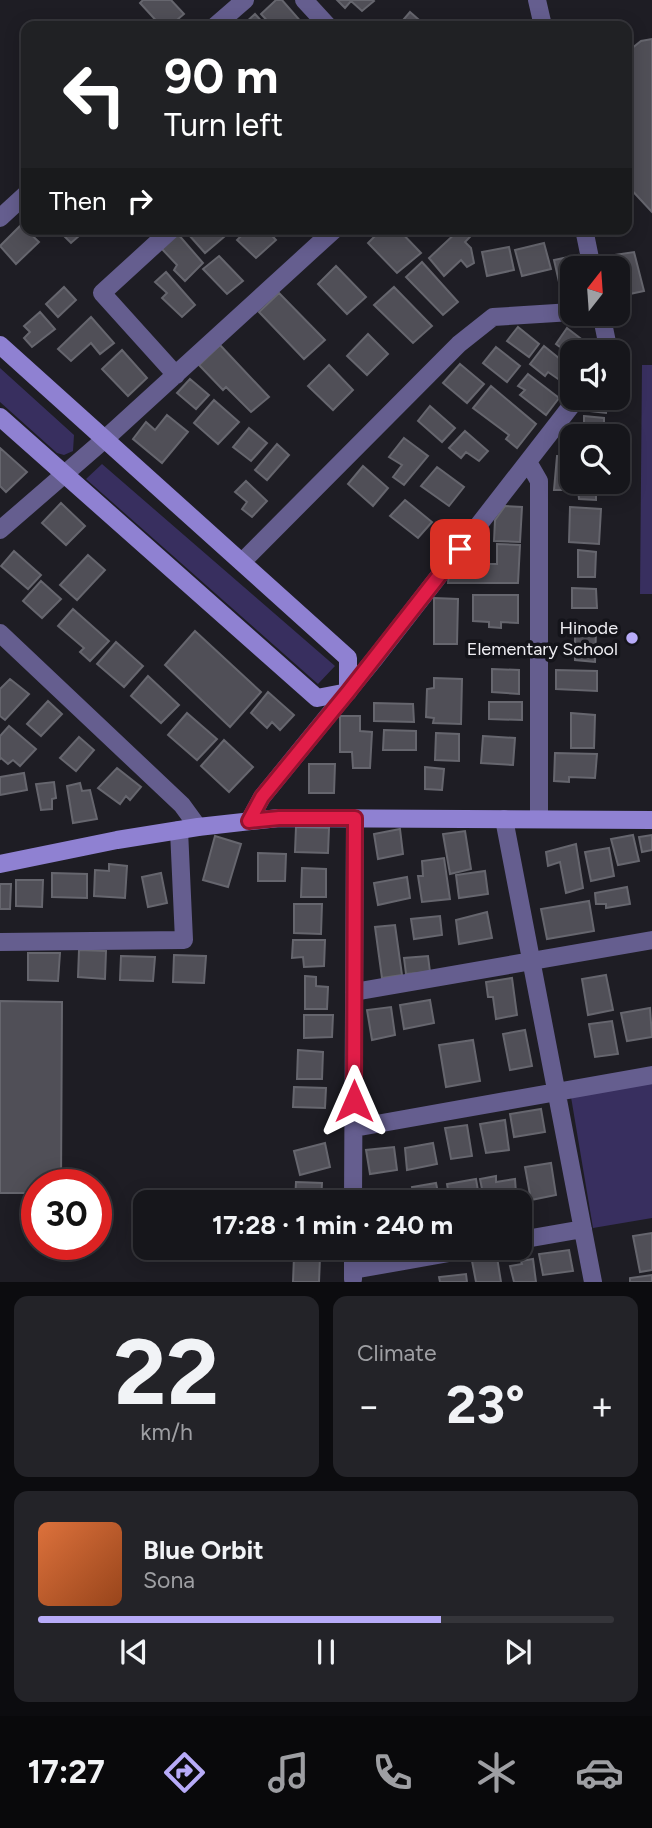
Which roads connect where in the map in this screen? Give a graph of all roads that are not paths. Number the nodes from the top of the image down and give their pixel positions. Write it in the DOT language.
graph roads {
  1 [pos="245,0"];
  2 [pos="304,0"];
  3 [pos="537,0"];
  4 [pos="221,21"];
  5 [pos="323,21"];
  6 [pos="542,21"];
  7 [pos="21,199"];
  8 [pos="0,218"];
  9 [pos="165,235"];
  10 [pos="328,235"];
  11 [pos="585,235"];
  12 [pos="590,256"];
  13 [pos="560,313"];
  14 [pos="0,345"];
  15 [pos="176,375"];
  16 [pos="568,410"];
  17 [pos="0,417"];
  18 [pos="105,439"];
  19 [pos="528,462"];
  20 [pos="63,474"];
  21 [pos="0,530"];
  22 [pos="242,562"];
  23 [pos="0,633"];
  24 [pos="348,692"];
  25 [pos="355,818"];
  26 [pos="504,819"];
  27 [pos="539,819"];
  28 [pos="652,820"];
  29 [pos="249,821"];
  30 [pos="198,827"];
  31 [pos="179,830"];
  32 [pos="0,864"];
  33 [pos="652,940"];
  34 [pos="0,942"];
  35 [pos="531,962"];
  36 [pos="354,992"];
  37 [pos="652,1075"];
  38 [pos="556,1092"];
  39 [pos="354,1128"];
  40 [pos="353,1190"];
  41 [pos="583,1229"];
  42 [pos="532,1238"];
  43 [pos="424,1260"];
  44 [pos="353,1276"];
  45 [pos="593,1282"];
  1 -- 4 [label="street"];
  2 -- 5 [label="street"];
  3 -- 6 [label="street"];
  7 -- 8 [label="street"];
  9 -- 15 [label="street"];
  10 -- 15 [label="street"];
  11 -- 12 [label="street"];
  13 -- 22 [label="street"];
  14 -- 18 [label="street"];
  15 -- 18 [label="street"];
  16 -- 19 [label="street"];
  17 -- 20 [label="street"];
  18 -- 20 [label="street"];
  18 -- 22 [label="street"];
  19 -- 24 [label="street"];
  19 -- 27 [label="street"];
  20 -- 21 [label="street"];
  20 -- 24 [label="street"];
  22 -- 24 [label="street"];
  23 -- 30 [label="street"];
  24 -- 29 [label="street"];
  25 -- 26 [label="street"];
  25 -- 29 [label="street"];
  25 -- 36 [label="street"];
  26 -- 27 [label="street"];
  26 -- 35 [label="street"];
  27 -- 28 [label="street"];
  29 -- 30 [label="street"];
  30 -- 31 [label="street"];
  31 -- 32 [label="street"];
  31 -- 34 [label="street"];
  33 -- 35 [label="street"];
  35 -- 36 [label="street"];
  35 -- 38 [label="street"];
  36 -- 39 [label="street"];
  37 -- 38 [label="street"];
  38 -- 39 [label="street"];
  38 -- 41 [label="street"];
  39 -- 40 [label="street"];
  41 -- 42 [label="street"];
  41 -- 45 [label="street"];
  43 -- 44 [label="street"];
}
